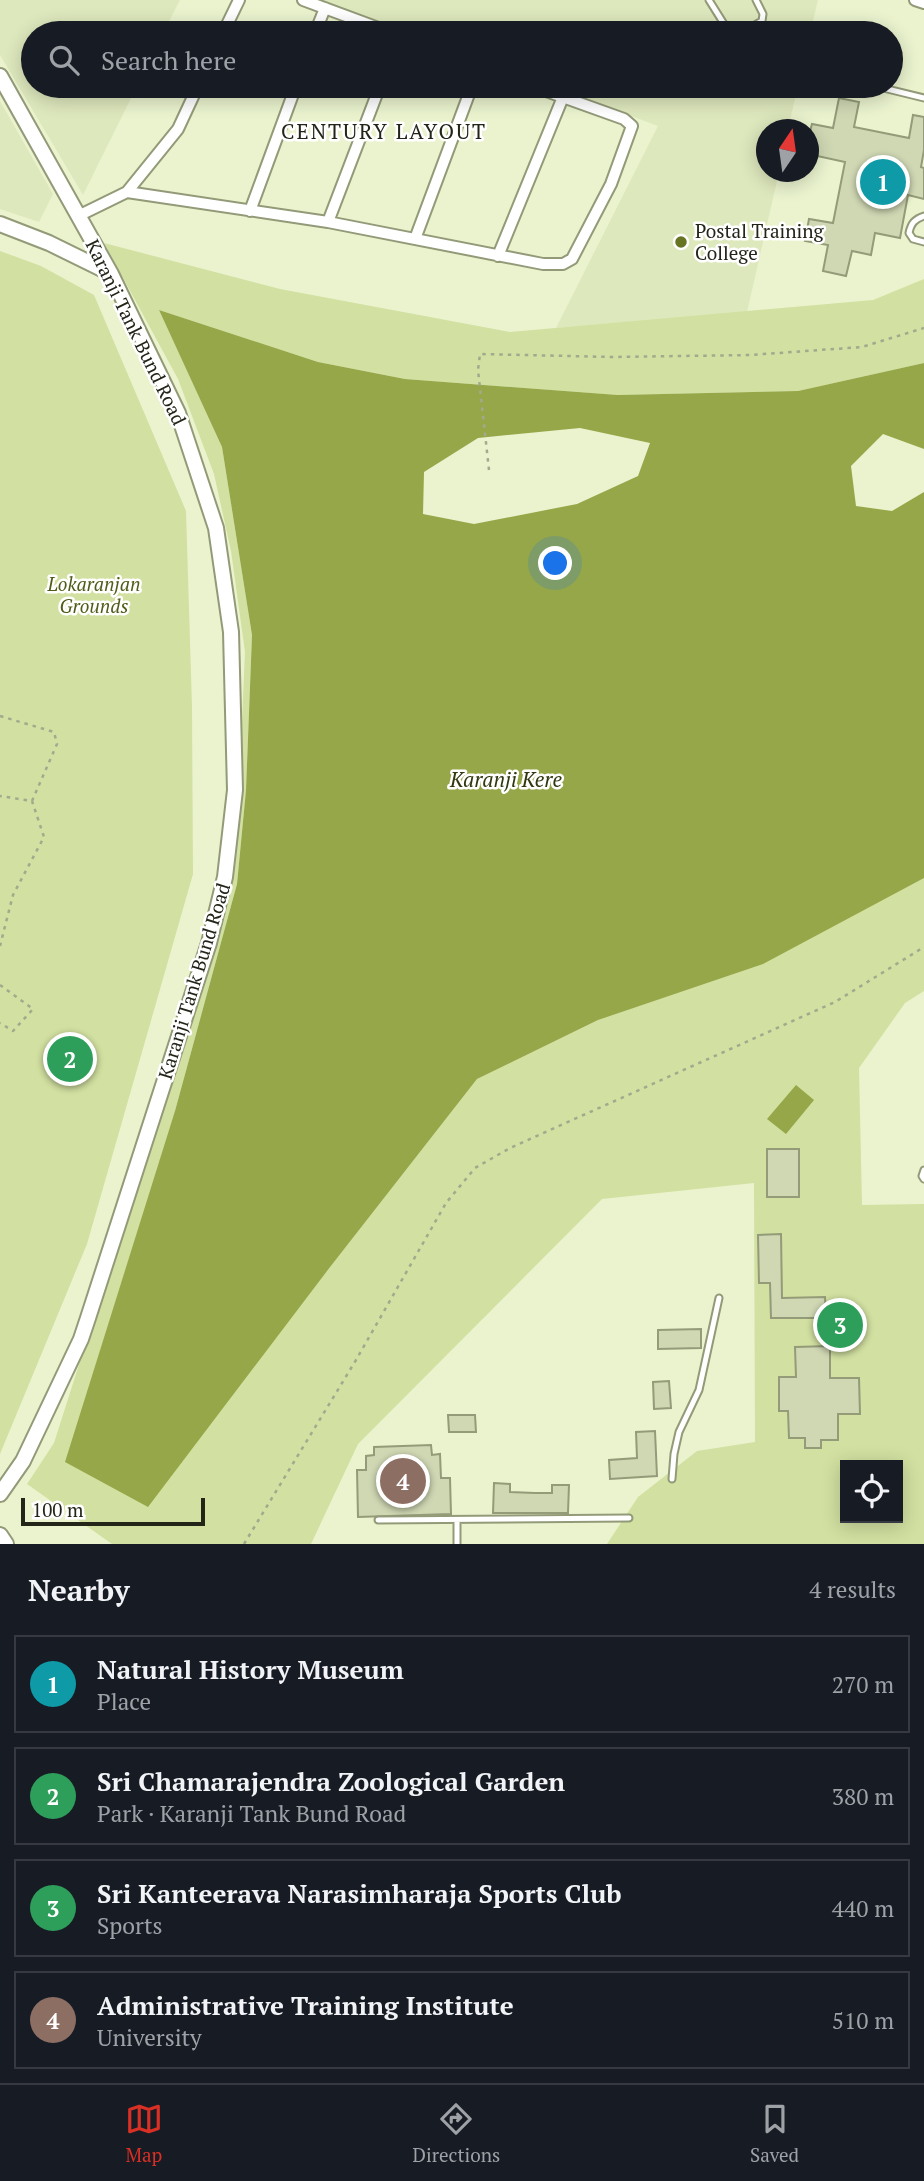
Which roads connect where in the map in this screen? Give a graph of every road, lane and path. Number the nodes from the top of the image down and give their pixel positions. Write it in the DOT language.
graph roads {
  1 [pos="239,0"];
  2 [pos="303,0"];
  3 [pos="709,0"];
  4 [pos="756,0"];
  5 [pos="915,0"];
  6 [pos="924,3"];
  7 [pos="325,8"];
  8 [pos="229,21"];
  9 [pos="320,21"];
  10 [pos="360,21"];
  11 [pos="722,21"];
  12 [pos="762,21"];
  13 [pos="0,76"];
  14 [pos="903,93"];
  15 [pos="192,98"];
  16 [pos="292,98"];
  17 [pos="375,98"];
  18 [pos="468,98"];
  19 [pos="563,98"];
  20 [pos="566,98"];
  21 [pos="924,98"];
  22 [pos="127,192"];
  23 [pos="250,211"];
  24 [pos="78,215"];
  25 [pos="924,216"];
  26 [pos="328,222"];
  27 [pos="0,224"];
  28 [pos="415,239"];
  29 [pos="924,242"];
  30 [pos="498,256"];
  31 [pos="111,274"];
  32 [pos="924,328"];
  33 [pos="489,470"];
  34 [pos="0,716"];
  35 [pos="0,796"];
  36 [pos="32,801"];
  37 [pos="0,946"];
  38 [pos="924,947"];
  39 [pos="0,985"];
  40 [pos="0,1023"];
  41 [pos="924,1170"];
  42 [pos="924,1179"];
  43 [pos="719,1298"];
  44 [pos="672,1479"];
  45 [pos="0,1494"];
  46 [pos="629,1518"];
  47 [pos="378,1520"];
  48 [pos="457,1520"];
  49 [pos="0,1535"];
  50 [pos="6,1544"];
  51 [pos="244,1544"];
  52 [pos="457,1544"];
  1 -- 8 [label="street"];
  2 -- 7 [label="street"];
  3 -- 11 [label="lane"];
  4 -- 12 [label="lane"];
  5 -- 6 [label="street"];
  7 -- 9 [label="street"];
  7 -- 10 [label="street"];
  13 -- 24 [label="street, Karanji Tank Bund Road"];
  14 -- 21 [label="lane"];
  15 -- 22 [label="street"];
  16 -- 23 [label="street"];
  17 -- 26 [label="street"];
  18 -- 28 [label="street"];
  19 -- 30 [label="street"];
  20 -- 30 [label="street"];
  22 -- 23 [label="street"];
  22 -- 24 [label="street"];
  23 -- 26 [label="street"];
  24 -- 31 [label="street, Karanji Tank Bund Road"];
  25 -- 29 [label="lane"];
  26 -- 28 [label="street"];
  27 -- 31 [label="street"];
  28 -- 30 [label="street"];
  31 -- 45 [label="street, Karanji Tank Bund Road"];
  32 -- 33 [label="path"];
  34 -- 36 [label="path"];
  35 -- 36 [label="path"];
  36 -- 37 [label="path"];
  38 -- 51 [label="path"];
  39 -- 40 [label="path"];
  41 -- 42 [label="lane"];
  43 -- 44 [label="lane"];
  46 -- 48 [label="lane"];
  47 -- 48 [label="lane"];
  48 -- 52 [label="lane"];
  49 -- 50 [label="street"];
}
